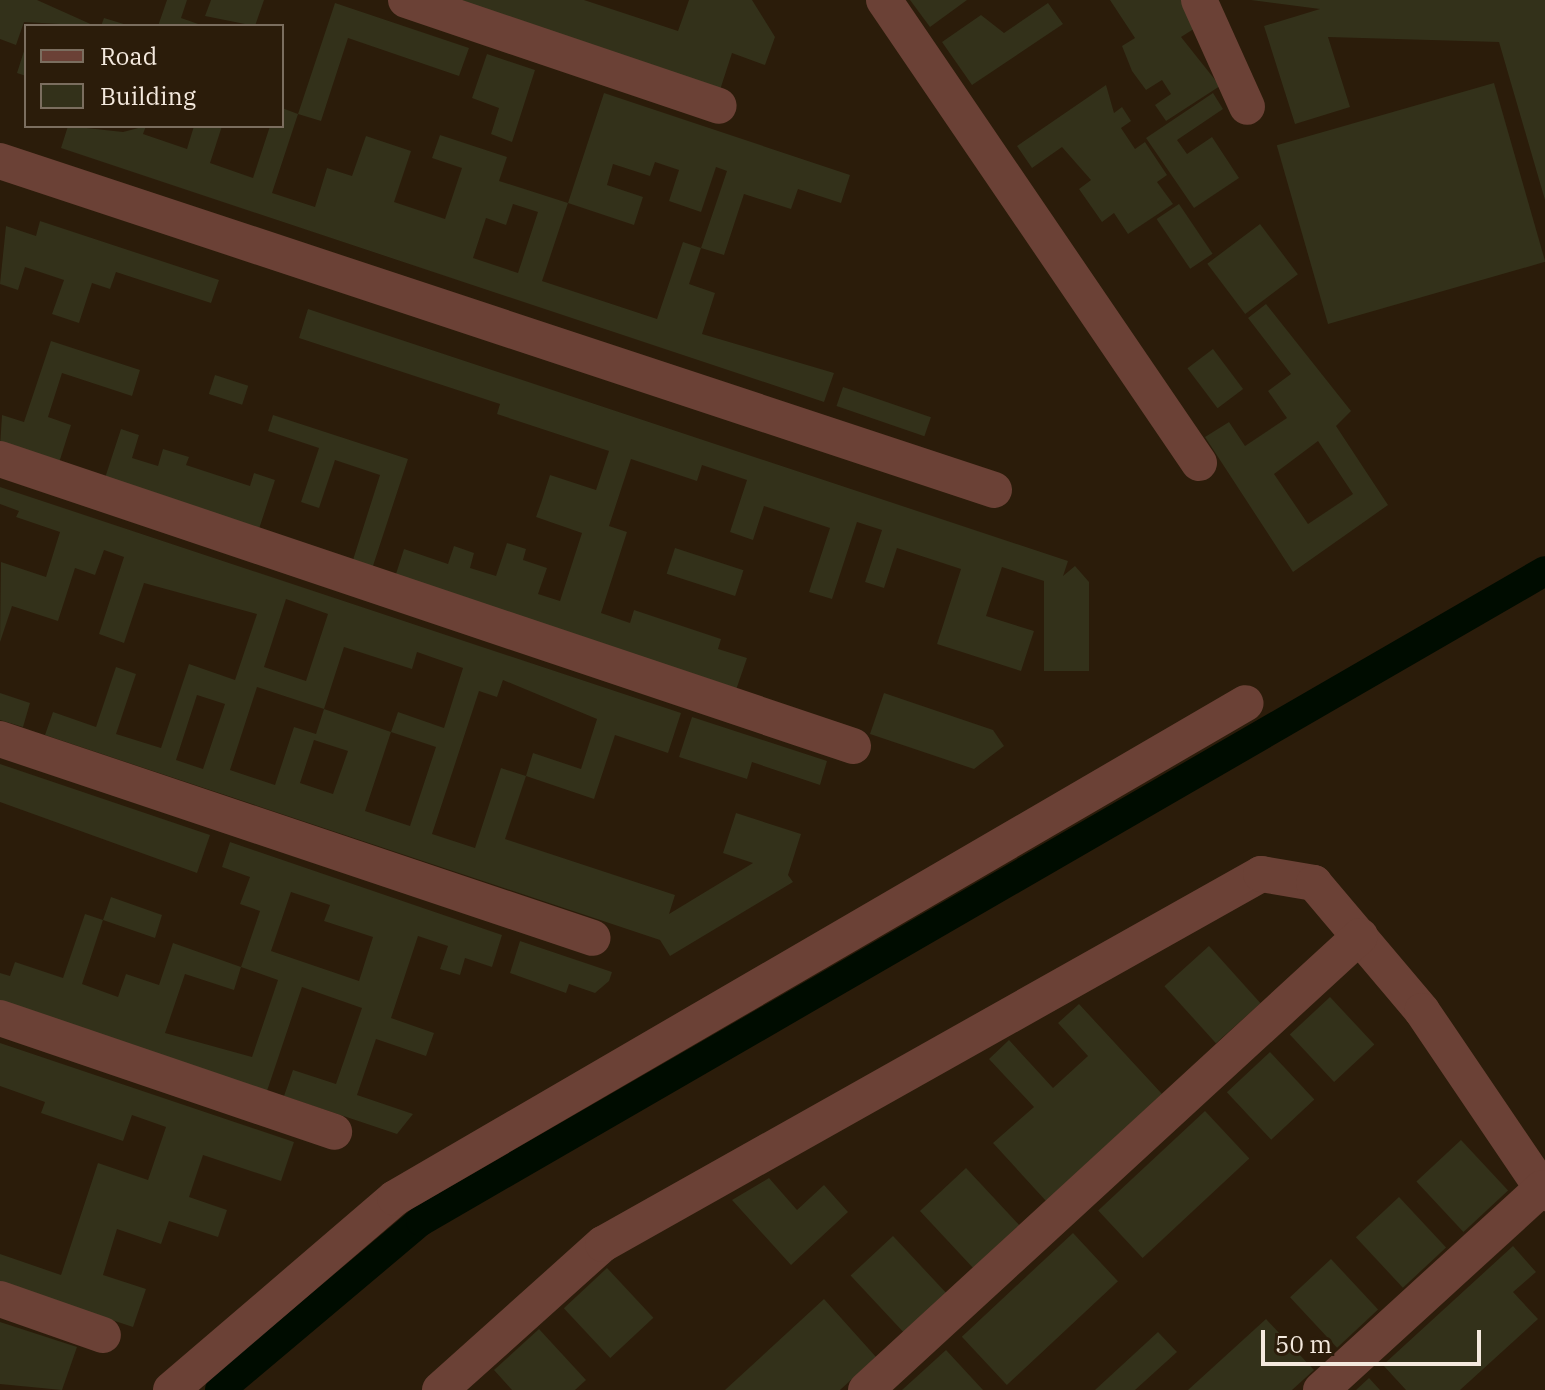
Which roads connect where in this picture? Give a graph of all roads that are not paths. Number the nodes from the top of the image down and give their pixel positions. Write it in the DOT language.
graph roads {
  1 [pos="406,0"];
  2 [pos="884,0"];
  3 [pos="1199,0"];
  4 [pos="719,106"];
  5 [pos="1247,107"];
  6 [pos="0,161"];
  7 [pos="0,459"];
  8 [pos="1199,463"];
  9 [pos="994,490"];
  10 [pos="1246,703"];
  11 [pos="0,739"];
  12 [pos="853,746"];
  13 [pos="1360,936"];
  14 [pos="593,938"];
  15 [pos="0,1018"];
  16 [pos="334,1132"];
  17 [pos="1543,1191"];
  18 [pos="0,1299"];
  19 [pos="103,1335"];
  20 [pos="171,1390"];
  21 [pos="440,1390"];
  22 [pos="866,1390"];
  23 [pos="1321,1390"];
  1 -- 4 [label="street"];
  2 -- 8 [label="street"];
  3 -- 5 [label="street"];
  6 -- 9 [label="street"];
  7 -- 12 [label="street"];
  10 -- 20 [label="street"];
  11 -- 14 [label="street"];
  13 -- 17 [label="street"];
  13 -- 21 [label="street"];
  13 -- 22 [label="street"];
  15 -- 16 [label="street"];
  17 -- 23 [label="street"];
  18 -- 19 [label="street"];
}
